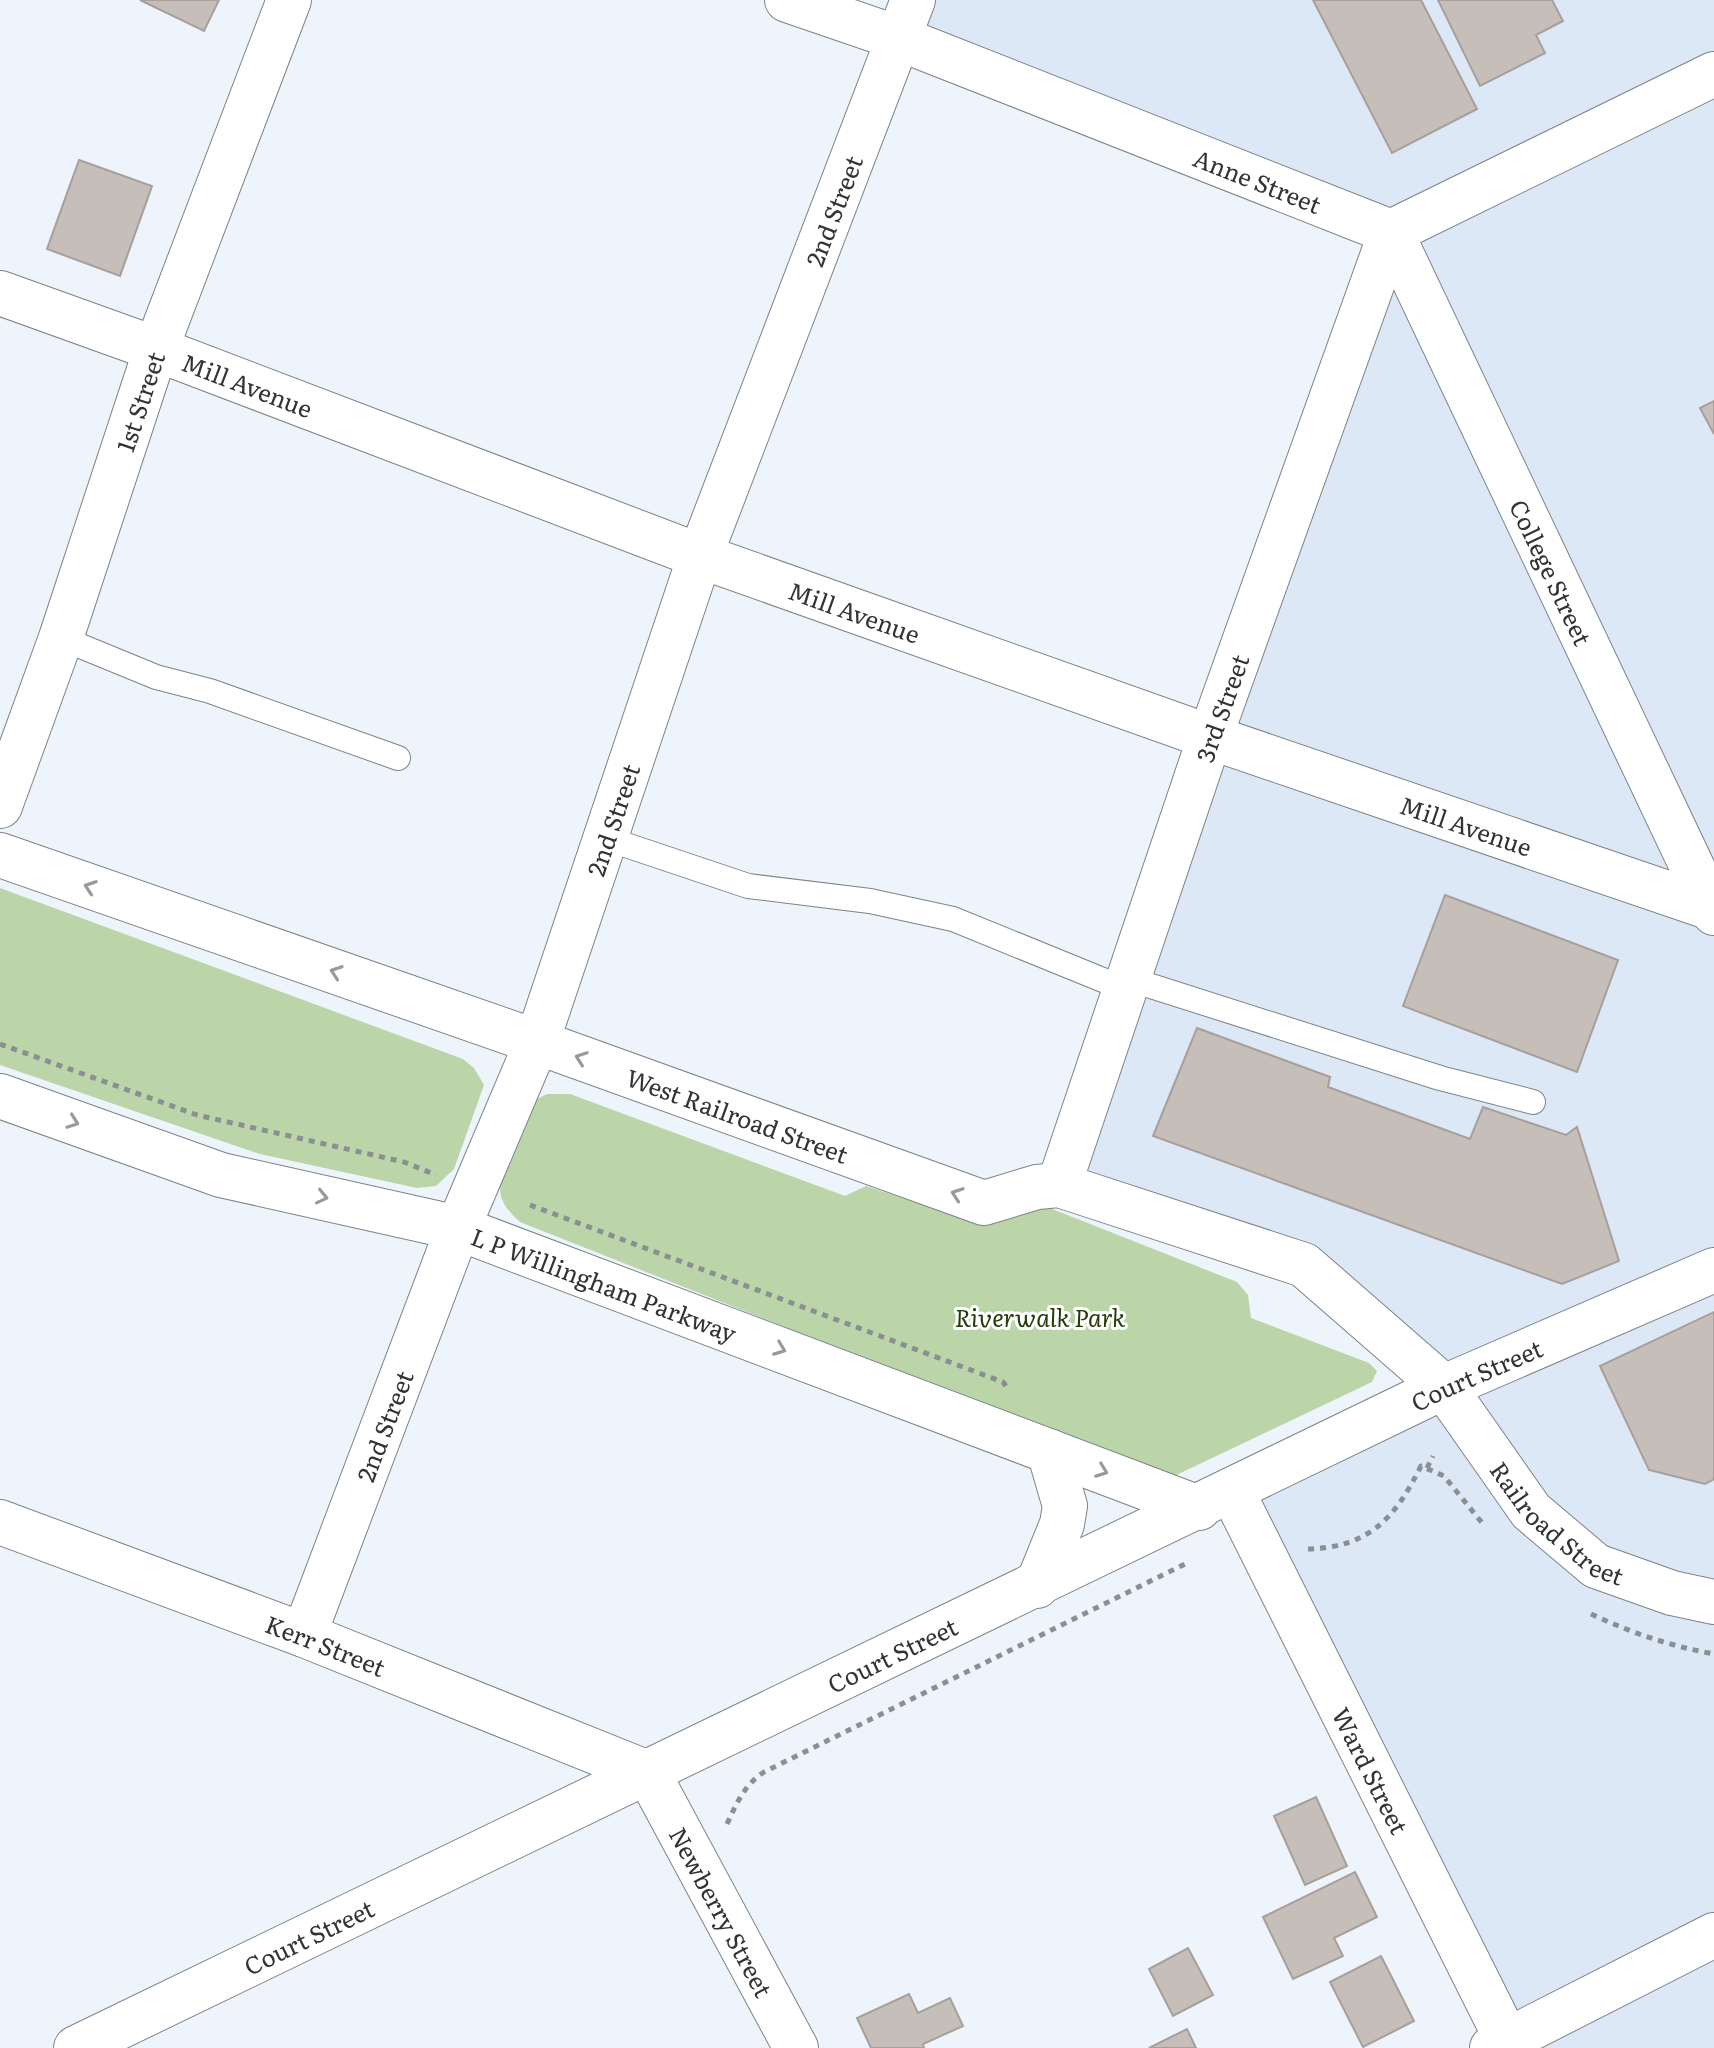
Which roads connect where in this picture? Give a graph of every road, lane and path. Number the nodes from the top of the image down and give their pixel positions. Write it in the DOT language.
graph roads {
  1 [pos="289,0"];
  2 [pos="787,0"];
  3 [pos="906,19"];
  4 [pos="1714,74"];
  5 [pos="1391,232"];
  6 [pos="0,293"];
  7 [pos="156,349"];
  8 [pos="700,556"];
  9 [pos="61,638"];
  10 [pos="1210,737"];
  11 [pos="398,758"];
  12 [pos="0,806"];
  13 [pos="605,838"];
  14 [pos="0,855"];
  15 [pos="1714,911"];
  16 [pos="1127,984"];
  17 [pos="537,1042"];
  18 [pos="0,1044"];
  19 [pos="0,1096"];
  20 [pos="1533,1102"];
  21 [pos="446,1179"];
  22 [pos="1059,1185"];
  23 [pos="458,1228"];
  24 [pos="1714,1270"];
  25 [pos="1444,1387"];
  26 [pos="1049,1451"];
  27 [pos="1433,1456"];
  28 [pos="1427,1468"];
  29 [pos="1216,1499"];
  30 [pos="0,1522"];
  31 [pos="1489,1531"];
  32 [pos="1303,1549"];
  33 [pos="1191,1561"];
  34 [pos="1037,1586"];
  35 [pos="1714,1602"];
  36 [pos="1589,1613"];
  37 [pos="304,1635"];
  38 [pos="1714,1654"];
  39 [pos="648,1773"];
  40 [pos="727,1824"];
  41 [pos="1714,1935"];
  42 [pos="1504,2045"];
  43 [pos="76,2048"];
  44 [pos="796,2048"];
  1 -- 7 [label="street, 1st Street"];
  2 -- 3 [label="street, Anne Street"];
  3 -- 5 [label="street, Anne Street"];
  3 -- 8 [label="street, 2nd Street"];
  4 -- 5 [label="street"];
  5 -- 10 [label="street, 3rd Street"];
  5 -- 15 [label="street, College Street"];
  6 -- 7 [label="street, Mill Avenue"];
  7 -- 8 [label="street, Mill Avenue"];
  7 -- 9 [label="street, 1st Street"];
  8 -- 10 [label="street, Mill Avenue"];
  8 -- 13 [label="street, 2nd Street"];
  9 -- 11 [label="lane"];
  9 -- 12 [label="street, 1st Street"];
  10 -- 15 [label="street, Mill Avenue"];
  10 -- 16 [label="street, 3rd Street"];
  13 -- 16 [label="lane"];
  13 -- 17 [label="street, 2nd Street"];
  17 -- 14 [label="street, West Railroad Street, one-way"];
  16 -- 20 [label="lane"];
  16 -- 22 [label="street, 3rd Street"];
  22 -- 17 [label="street, West Railroad Street, one-way"];
  17 -- 23 [label="street, 2nd Street"];
  18 -- 21 [label="path"];
  19 -- 23 [label="street, L P Willingham Parkway, one-way"];
  22 -- 25 [label="street, West Railroad Street"];
  23 -- 26 [label="street, L P Willingham Parkway, one-way"];
  23 -- 37 [label="street, 2nd Street"];
  24 -- 25 [label="street, Court Street"];
  25 -- 29 [label="street, Court Street"];
  25 -- 35 [label="street, Railroad Street"];
  26 -- 29 [label="street, L P Willingham Parkway, one-way"];
  26 -- 34 [label="street"];
  27 -- 28 [label="path"];
  28 -- 31 [label="path"];
  28 -- 32 [label="path"];
  29 -- 34 [label="street, Court Street"];
  29 -- 42 [label="street, Ward Street"];
  30 -- 37 [label="street, Kerr Street"];
  33 -- 40 [label="path"];
  34 -- 39 [label="street, Court Street"];
  36 -- 38 [label="path"];
  37 -- 39 [label="street, Kerr Street"];
  39 -- 43 [label="street, Court Street"];
  39 -- 44 [label="street, Newberry Street"];
  41 -- 42 [label="street"];
}
